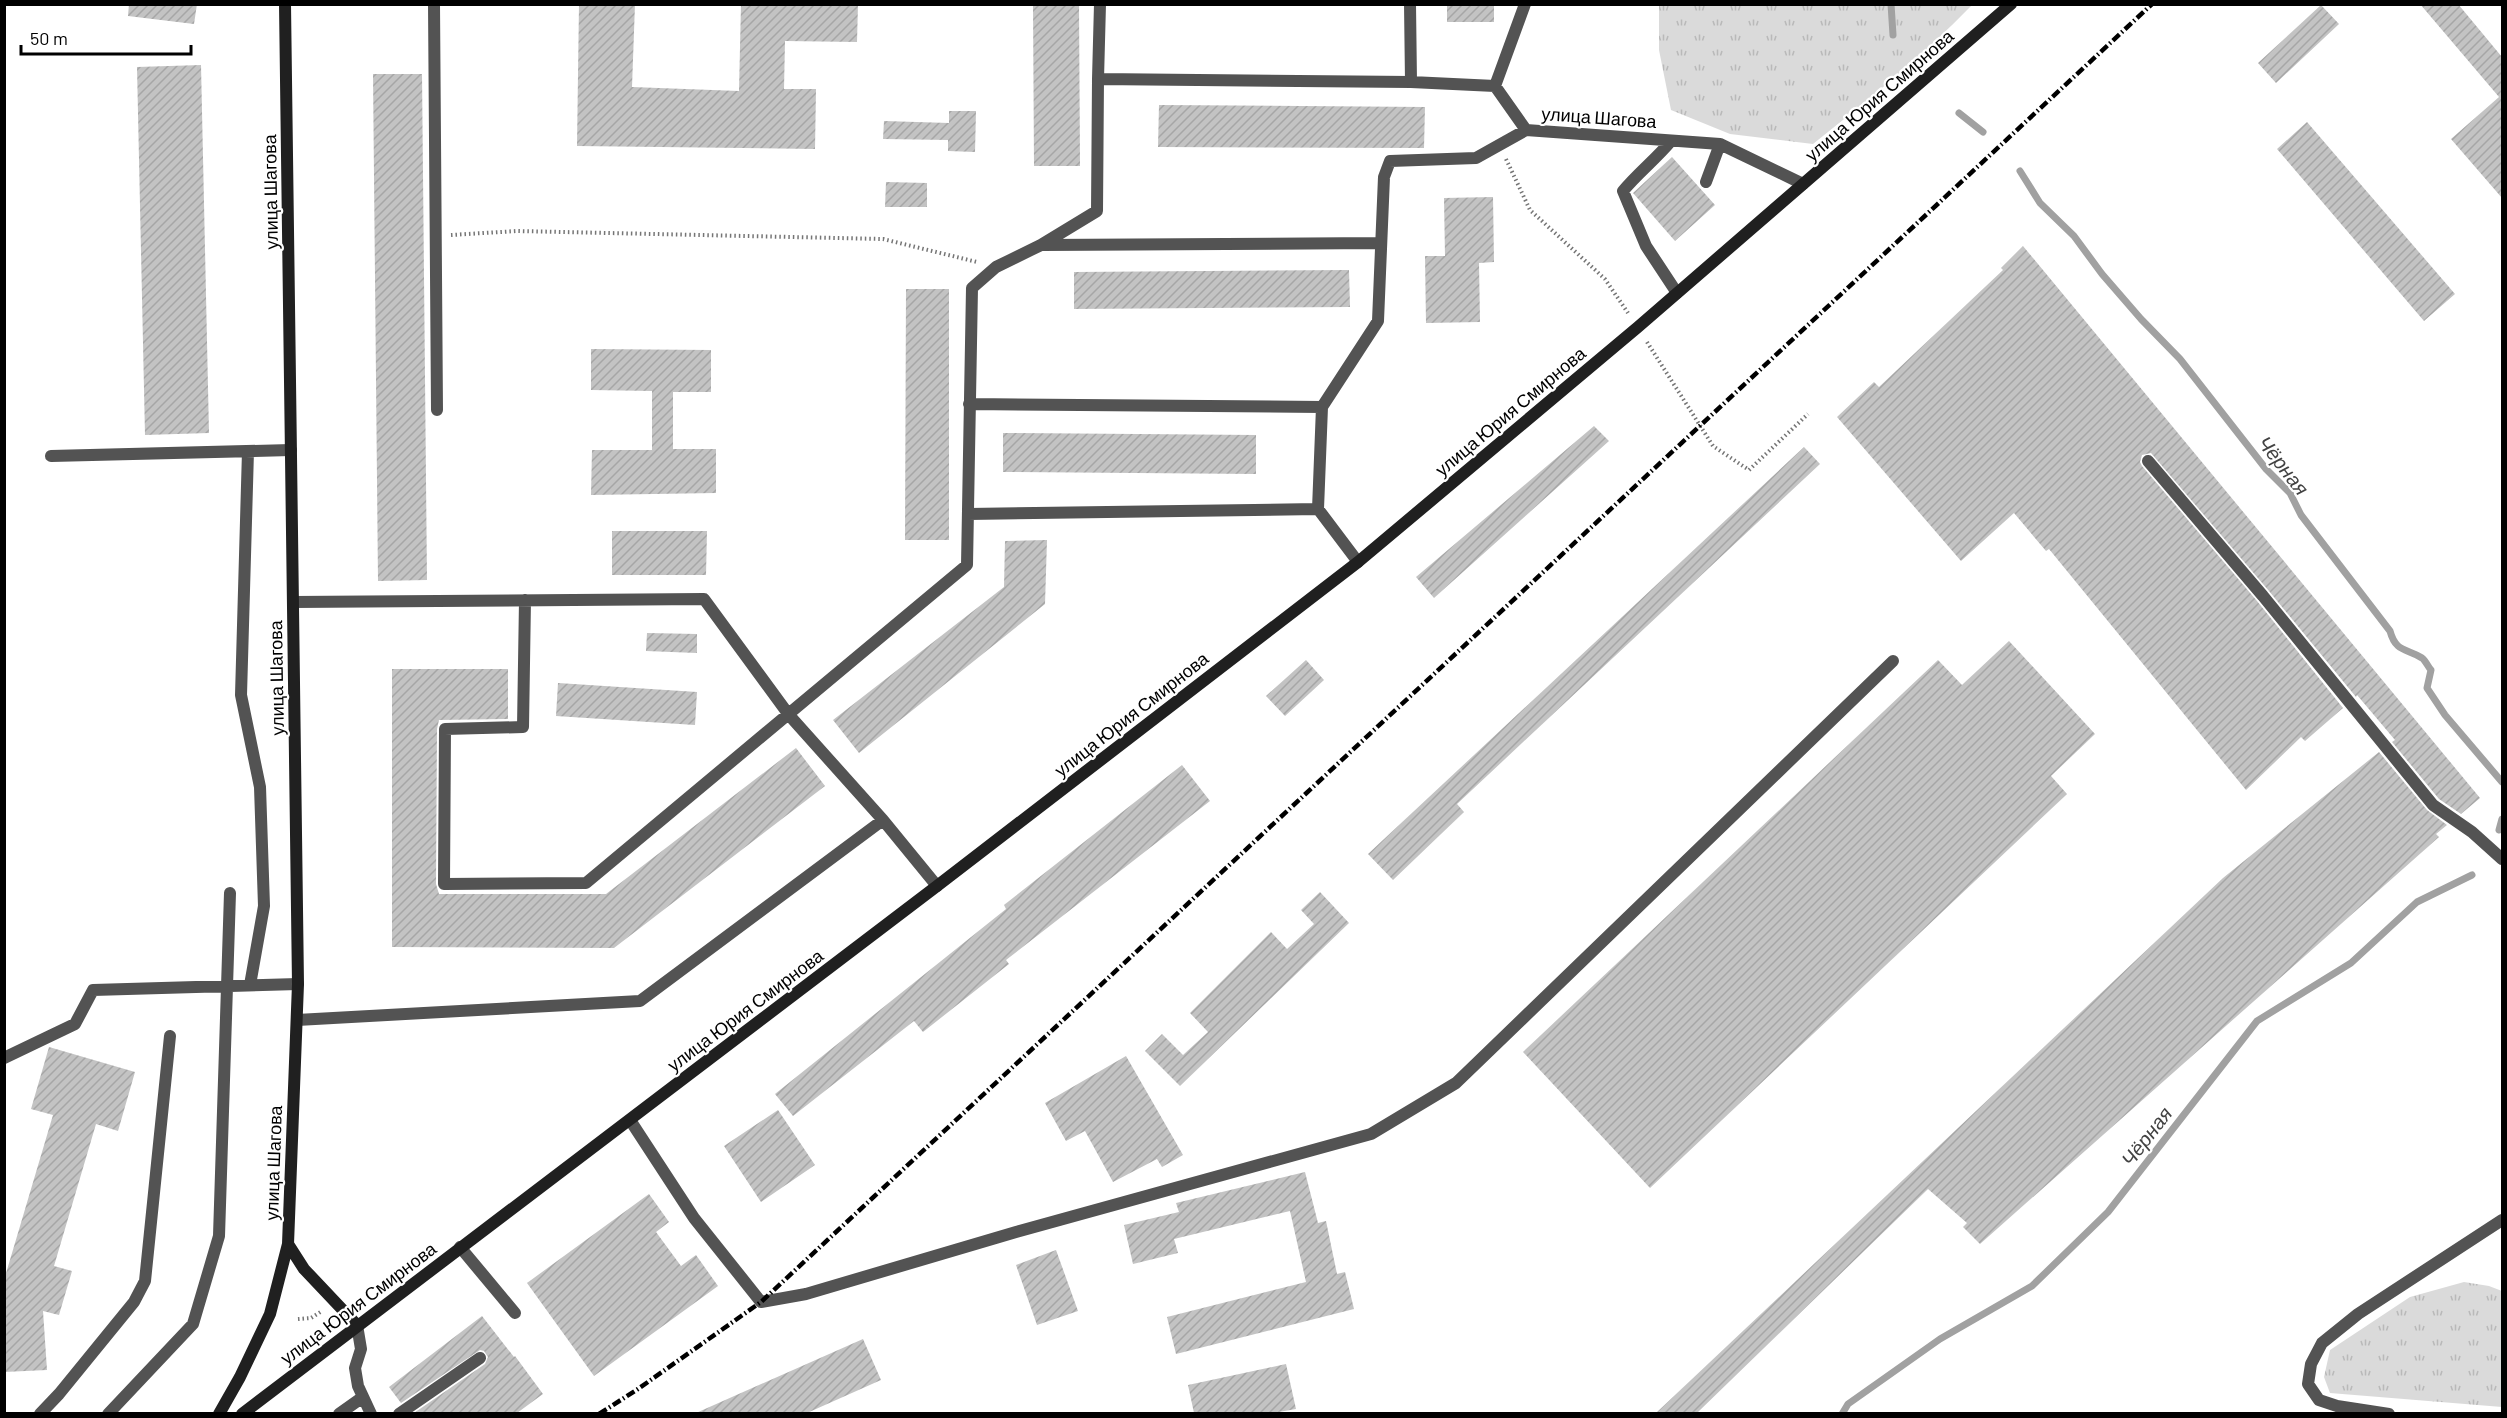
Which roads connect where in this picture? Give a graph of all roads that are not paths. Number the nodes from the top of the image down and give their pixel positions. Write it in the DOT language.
graph roads {
  1 [pos="285,4"];
  2 [pos="434,4"];
  3 [pos="1100,4"];
  4 [pos="1410,4"];
  5 [pos="1525,4"];
  6 [pos="2011,4"];
  7 [pos="1098,79"];
  8 [pos="1411,82"];
  9 [pos="1495,86"];
  10 [pos="1526,129"];
  11 [pos="1671,141"];
  12 [pos="1720,144"];
  13 [pos="1706,182"];
  14 [pos="1803,184"];
  15 [pos="1380,243"];
  16 [pos="1041,245"];
  17 [pos="1677,293"];
  18 [pos="969,404"];
  19 [pos="1322,408"];
  20 [pos="437,410"];
  21 [pos="291,450"];
  22 [pos="248,452"];
  23 [pos="51,456"];
  24 [pos="2148,461"];
  25 [pos="1318,509"];
  26 [pos="968,514"];
  27 [pos="1359,562"];
  28 [pos="525,600"];
  29 [pos="293,602"];
  30 [pos="1893,661"];
  31 [pos="789,715"];
  32 [pos="883,820"];
  33 [pos="2502,859"];
  34 [pos="937,886"];
  35 [pos="230,893"];
  36 [pos="298,984"];
  37 [pos="250,985"];
  38 [pos="228,986"];
  39 [pos="297,1020"];
  40 [pos="170,1036"];
  41 [pos="4,1058"];
  42 [pos="630,1120"];
  43 [pos="2502,1220"];
  44 [pos="288,1244"];
  45 [pos="460,1247"];
  46 [pos="515,1313"];
  47 [pos="357,1325"];
  48 [pos="480,1358"];
  49 [pos="363,1397"];
  50 [pos="40,1413"];
  51 [pos="108,1413"];
  52 [pos="219,1413"];
  53 [pos="242,1413"];
  54 [pos="339,1413"];
  55 [pos="371,1413"];
  56 [pos="399,1413"];
  57 [pos="2390,1413"];
  1 -- 21 [label="main road, улица Шагова"];
  2 -- 20 [label="lane"];
  3 -- 7 [label="lane"];
  4 -- 8 [label="lane"];
  5 -- 9 [label="lane"];
  6 -- 14 [label="main road, улица Юрия Смирнова"];
  7 -- 8 [label="lane"];
  7 -- 16 [label="lane"];
  8 -- 9 [label="lane"];
  9 -- 10 [label="lane, улица Шагова"];
  10 -- 11 [label="lane, улица Шагова"];
  10 -- 15 [label="lane"];
  11 -- 12 [label="lane, улица Шагова"];
  11 -- 17 [label="lane"];
  12 -- 13 [label="lane"];
  12 -- 14 [label="lane, улица Шагова"];
  14 -- 17 [label="main road, улица Юрия Смирнова"];
  15 -- 16 [label="lane"];
  15 -- 19 [label="lane"];
  16 -- 18 [label="lane"];
  17 -- 27 [label="main road, улица Юрия Смирнова"];
  18 -- 19 [label="lane"];
  18 -- 26 [label="lane"];
  19 -- 25 [label="lane"];
  21 -- 22 [label="lane"];
  21 -- 29 [label="main road, улица Шагова"];
  22 -- 23 [label="lane"];
  22 -- 37 [label="lane"];
  24 -- 33 [label="lane"];
  25 -- 26 [label="lane"];
  25 -- 27 [label="lane"];
  26 -- 31 [label="lane"];
  27 -- 34 [label="main road, улица Юрия Смирнова"];
  28 -- 29 [label="lane"];
  28 -- 31 [label="lane"];
  28 -- 31 [label="lane"];
  29 -- 36 [label="main road, улица Шагова"];
  30 -- 42 [label="lane"];
  31 -- 32 [label="lane"];
  32 -- 34 [label="lane"];
  32 -- 39 [label="lane"];
  34 -- 42 [label="main road, улица Юрия Смирнова"];
  35 -- 38 [label="lane"];
  36 -- 37 [label="lane"];
  36 -- 39 [label="main road, улица Шагова"];
  37 -- 38 [label="lane"];
  38 -- 41 [label="lane"];
  38 -- 51 [label="lane"];
  39 -- 44 [label="main road, улица Шагова"];
  40 -- 50 [label="lane"];
  42 -- 45 [label="main road, улица Юрия Смирнова"];
  43 -- 57 [label="lane"];
  44 -- 47 [label="main road, улица Шагова"];
  44 -- 52 [label="main road"];
  45 -- 46 [label="lane"];
  45 -- 47 [label="main road, улица Юрия Смирнова"];
  47 -- 49 [label="lane"];
  47 -- 53 [label="main road, улица Юрия Смирнова"];
  48 -- 56 [label="lane"];
  49 -- 54 [label="lane"];
  49 -- 55 [label="lane"];
}
